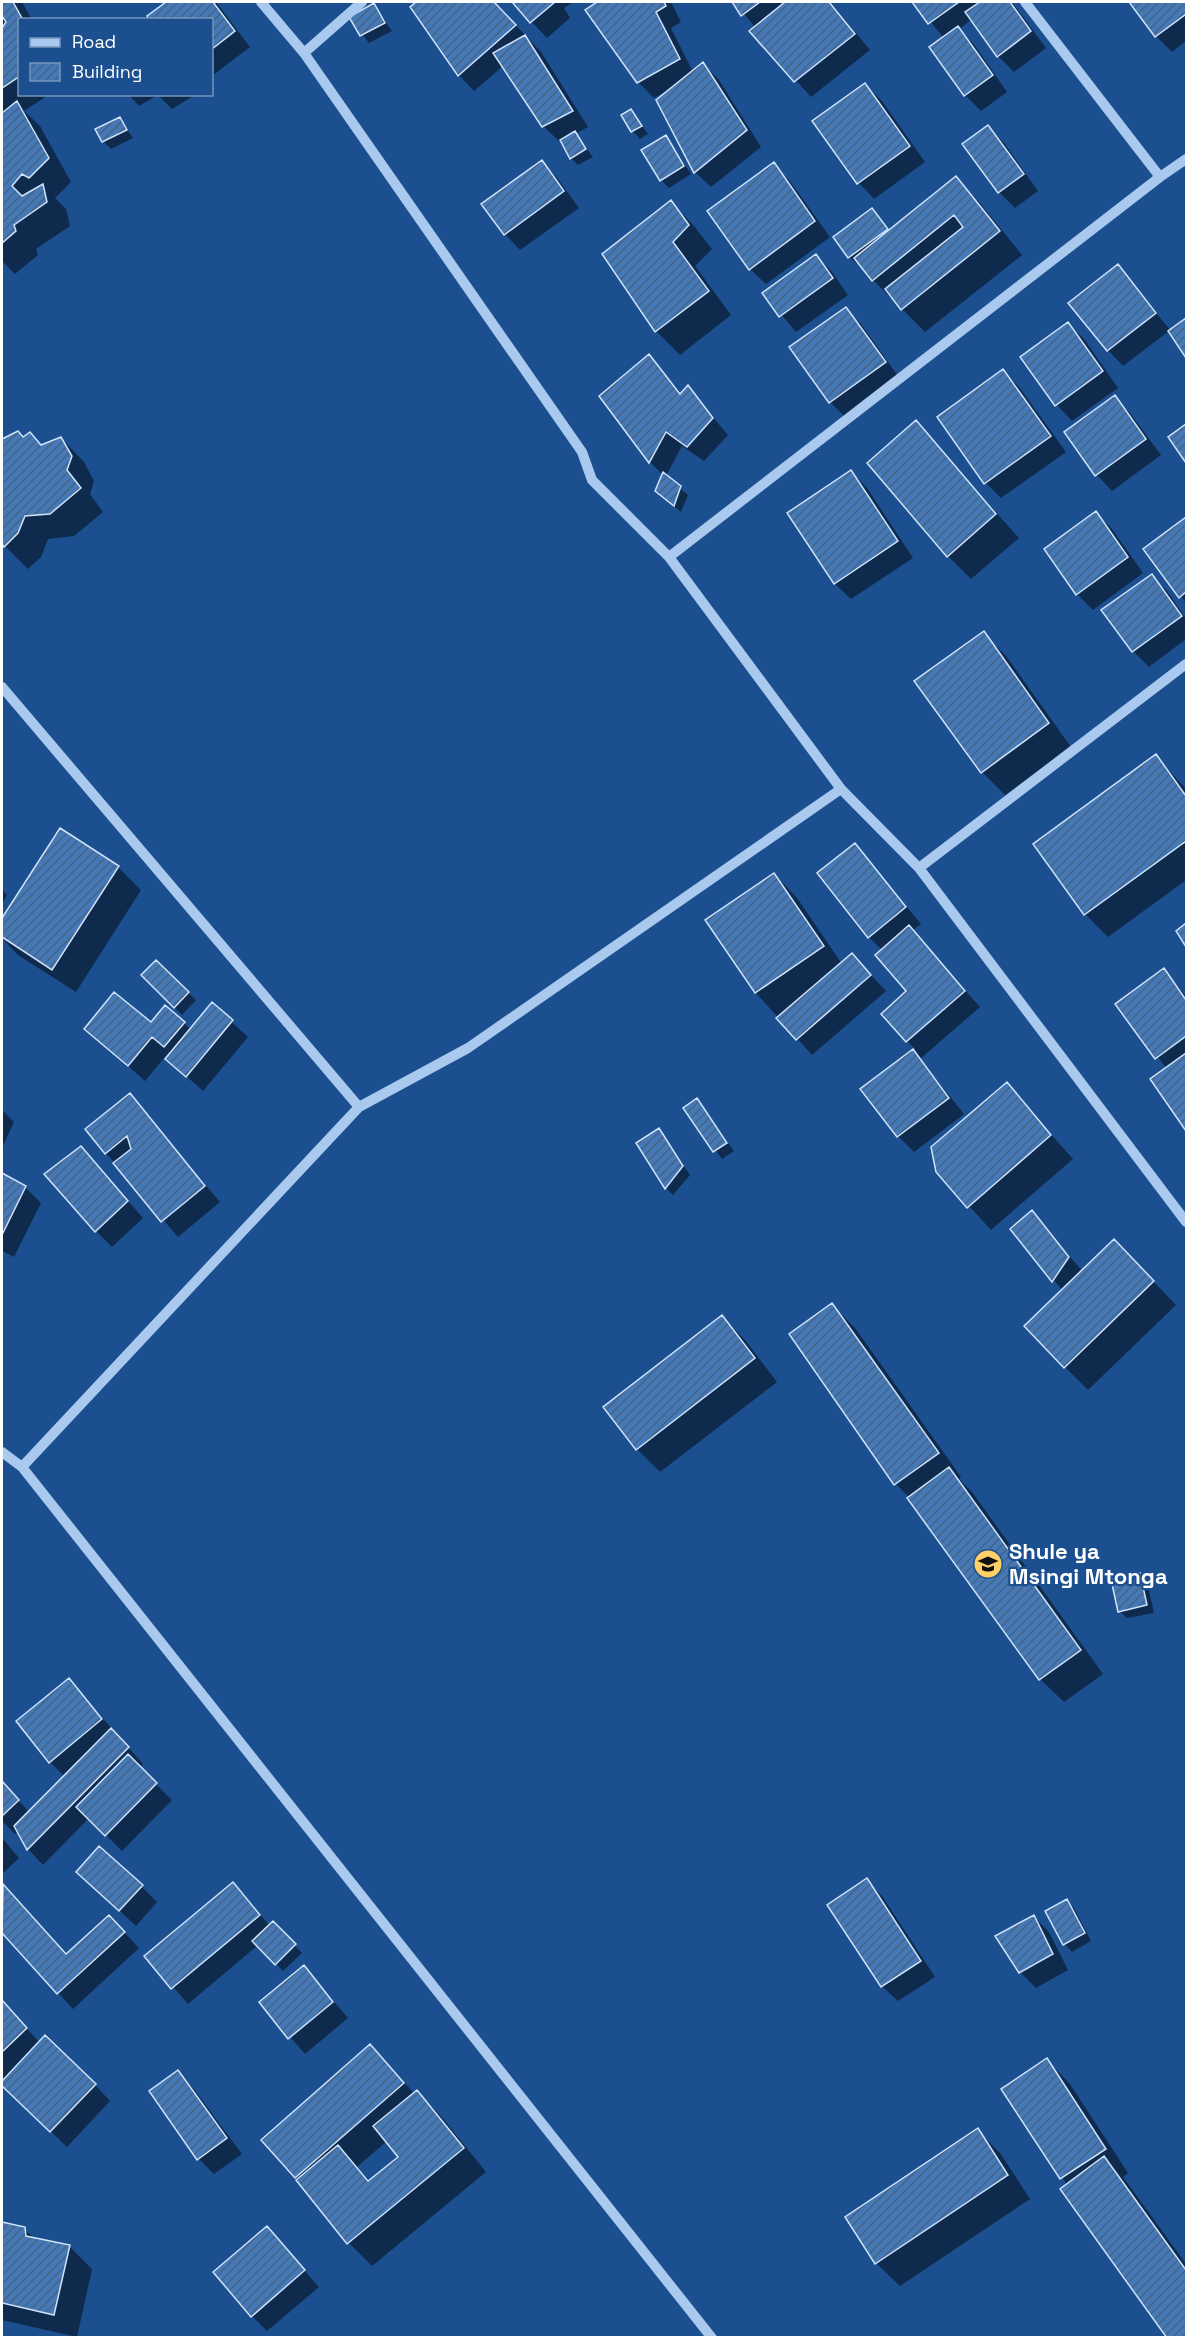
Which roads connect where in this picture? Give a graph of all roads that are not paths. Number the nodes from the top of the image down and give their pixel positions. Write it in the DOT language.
graph roads {
  1 [pos="261,2"];
  2 [pos="362,2"];
  3 [pos="1025,2"];
  4 [pos="304,53"];
  5 [pos="1186,159"];
  6 [pos="1160,177"];
  7 [pos="669,557"];
  8 [pos="1186,664"];
  9 [pos="2,687"];
  10 [pos="841,789"];
  11 [pos="919,868"];
  12 [pos="358,1107"];
  13 [pos="1186,1222"];
  14 [pos="2,1452"];
  15 [pos="22,1467"];
  16 [pos="712,2337"];
  1 -- 4 [label="street"];
  2 -- 4 [label="street"];
  3 -- 6 [label="street"];
  4 -- 7 [label="street"];
  5 -- 6 [label="street"];
  6 -- 7 [label="street"];
  7 -- 10 [label="street"];
  8 -- 11 [label="street"];
  9 -- 12 [label="street"];
  10 -- 11 [label="street"];
  10 -- 12 [label="street"];
  11 -- 13 [label="street"];
  12 -- 15 [label="street"];
  14 -- 15 [label="street"];
  15 -- 16 [label="street"];
}
